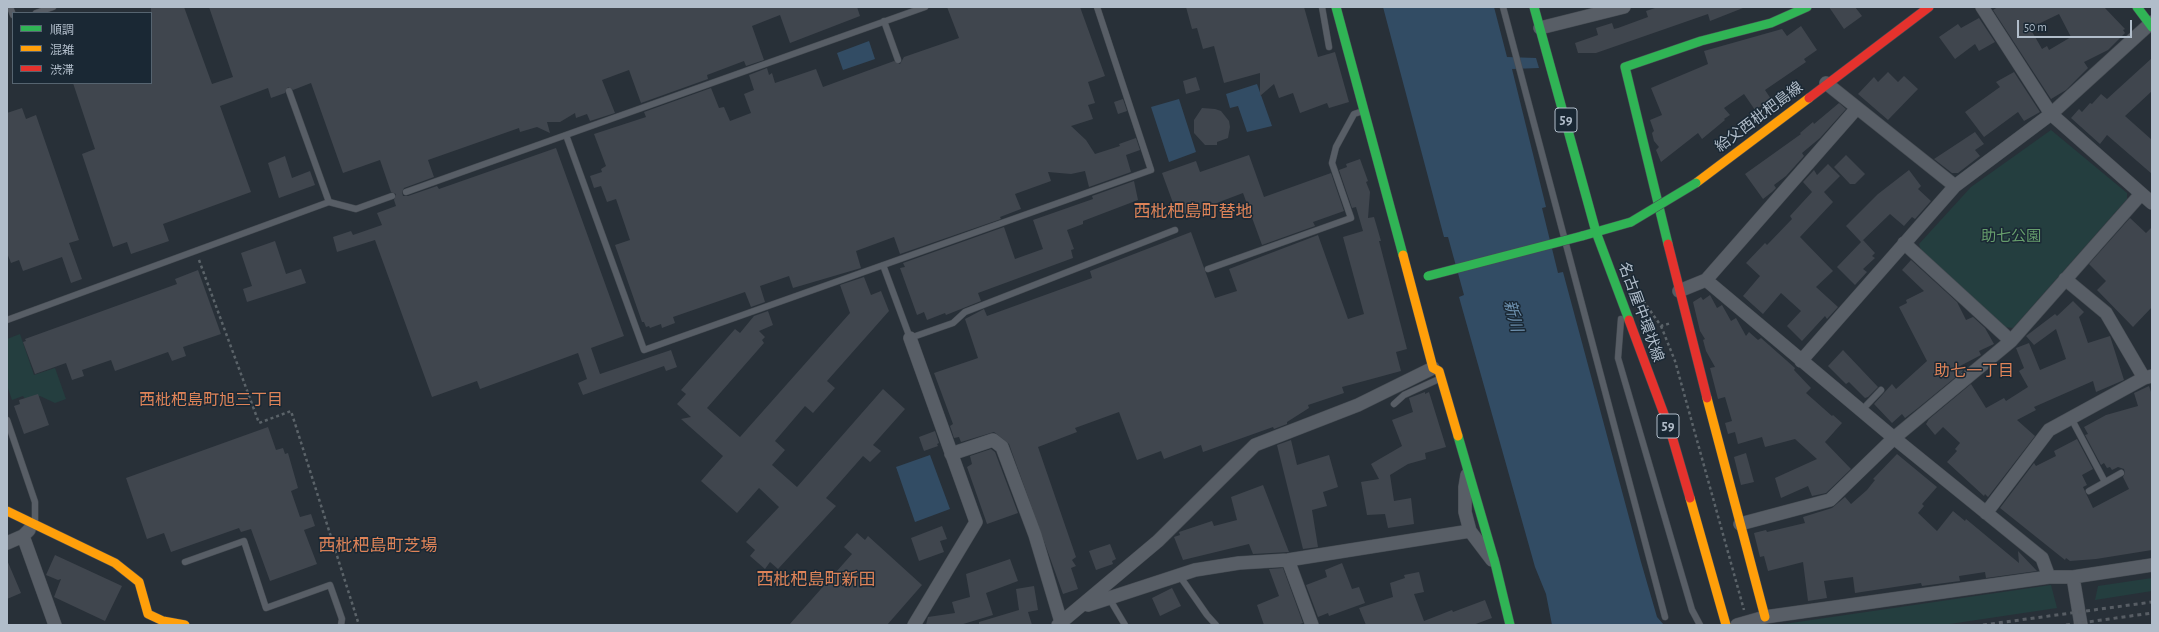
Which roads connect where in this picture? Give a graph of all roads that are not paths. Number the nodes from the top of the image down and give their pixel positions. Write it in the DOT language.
graph roads {
  1 [pos="53,7"];
  2 [pos="925,7"];
  3 [pos="1097,7"];
  4 [pos="1322,7"];
  5 [pos="1336,7"];
  6 [pos="1503,7"];
  7 [pos="1534,7"];
  8 [pos="1624,7"];
  9 [pos="1807,7"];
  10 [pos="1982,7"];
  11 [pos="2137,7"];
  12 [pos="1922,9"];
  13 [pos="39,12"];
  14 [pos="884,21"];
  15 [pos="2151,24"];
  16 [pos="1540,28"];
  17 [pos="1329,47"];
  18 [pos="898,60"];
  19 [pos="1826,83"];
  20 [pos="289,91"];
  21 [pos="1857,108"];
  22 [pos="1364,111"];
  23 [pos="2052,114"];
  24 [pos="566,135"];
  25 [pos="1955,186"];
  26 [pos="406,192"];
  27 [pos="2141,194"];
  28 [pos="392,196"];
  29 [pos="329,202"];
  30 [pos="2152,203"];
  31 [pos="1175,230"];
  32 [pos="1596,232"];
  33 [pos="1904,243"];
  34 [pos="883,265"];
  35 [pos="1208,269"];
  36 [pos="2065,279"];
  37 [pos="1706,280"];
  38 [pos="1410,281"];
  39 [pos="1679,291"];
  40 [pos="1622,301"];
  41 [pos="7,320"];
  42 [pos="910,338"];
  43 [pos="2011,341"];
  44 [pos="1801,361"];
  45 [pos="1437,373"];
  46 [pos="2148,377"];
  47 [pos="1881,390"];
  48 [pos="1394,404"];
  49 [pos="1861,411"];
  50 [pos="2071,418"];
  51 [pos="7,420"];
  52 [pos="1894,438"];
  53 [pos="952,454"];
  54 [pos="1468,471"];
  55 [pos="2121,473"];
  56 [pos="2105,482"];
  57 [pos="2089,491"];
  58 [pos="7,511"];
  59 [pos="1986,513"];
  60 [pos="35,524"];
  61 [pos="1740,524"];
  62 [pos="1470,531"];
  63 [pos="23,536"];
  64 [pos="7,543"];
  65 [pos="1288,560"];
  66 [pos="185,562"];
  67 [pos="1495,563"];
  68 [pos="2152,565"];
  69 [pos="1179,575"];
  70 [pos="2049,577"];
  71 [pos="2073,577"];
  72 [pos="1109,598"];
  73 [pos="1081,607"];
  74 [pos="1665,617"];
  75 [pos="1764,617"];
  76 [pos="158,623"];
  77 [pos="1060,623"];
  78 [pos="1742,624"];
  79 [pos="55,625"];
  80 [pos="185,625"];
  81 [pos="341,625"];
  82 [pos="914,625"];
  83 [pos="1125,625"];
  84 [pos="1216,625"];
  85 [pos="1312,625"];
  86 [pos="1510,625"];
  87 [pos="1700,625"];
  88 [pos="1726,625"];
  89 [pos="2081,625"];
  1 -- 13 [label="lane"];
  2 -- 14 [label="lane"];
  3 -- 34 [label="lane"];
  4 -- 17 [label="lane"];
  5 -- 22 [label="street"];
  6 -- 74 [label="lane"];
  7 -- 16 [label="street, 名古屋中環状線 / 59"];
  8 -- 16 [label="street"];
  9 -- 39 [label="street"];
  10 -- 23 [label="street"];
  11 -- 15 [label="street"];
  12 -- 19 [label="street, 給父西枇杷島線"];
  14 -- 18 [label="lane"];
  14 -- 24 [label="lane"];
  15 -- 23 [label="street"];
  16 -- 32 [label="street, 名古屋中環状線 / 59"];
  19 -- 21 [label="street"];
  19 -- 32 [label="street, 給父西枇杷島線, bridge"];
  20 -- 29 [label="lane"];
  21 -- 25 [label="street"];
  21 -- 37 [label="street"];
  22 -- 35 [label="lane"];
  22 -- 38 [label="street"];
  23 -- 25 [label="street"];
  23 -- 27 [label="street"];
  24 -- 26 [label="lane"];
  24 -- 34 [label="lane"];
  25 -- 33 [label="street"];
  27 -- 30 [label="street"];
  27 -- 36 [label="street"];
  28 -- 29 [label="lane"];
  29 -- 41 [label="lane"];
  31 -- 42 [label="lane"];
  32 -- 38 [label="street, 給父西枇杷島線, bridge"];
  32 -- 40 [label="street, 名古屋中環状線 / 59"];
  33 -- 43 [label="street"];
  33 -- 44 [label="street"];
  34 -- 42 [label="lane"];
  36 -- 43 [label="street"];
  36 -- 46 [label="street"];
  37 -- 39 [label="street"];
  37 -- 44 [label="street"];
  38 -- 45 [label="street"];
  39 -- 61 [label="street"];
  40 -- 87 [label="lane"];
  40 -- 88 [label="street, 名古屋中環状線 / 59"];
  42 -- 53 [label="street"];
  43 -- 52 [label="street"];
  44 -- 49 [label="street"];
  45 -- 48 [label="lane"];
  45 -- 54 [label="street"];
  45 -- 73 [label="street"];
  46 -- 50 [label="street"];
  47 -- 49 [label="lane"];
  49 -- 52 [label="street"];
  50 -- 56 [label="lane"];
  50 -- 59 [label="street"];
  51 -- 60 [label="lane"];
  52 -- 59 [label="street"];
  52 -- 61 [label="street"];
  53 -- 77 [label="street"];
  53 -- 82 [label="street"];
  54 -- 62 [label="street"];
  54 -- 67 [label="street"];
  55 -- 56 [label="lane"];
  56 -- 57 [label="lane"];
  58 -- 60 [label="street"];
  59 -- 70 [label="street"];
  60 -- 63 [label="street"];
  60 -- 76 [label="street"];
  61 -- 75 [label="street"];
  62 -- 65 [label="street"];
  62 -- 67 [label="street"];
  63 -- 64 [label="street"];
  63 -- 79 [label="street"];
  65 -- 69 [label="street"];
  65 -- 85 [label="street"];
  66 -- 81 [label="lane"];
  67 -- 86 [label="street"];
  68 -- 71 [label="street"];
  69 -- 72 [label="street"];
  69 -- 84 [label="lane"];
  70 -- 71 [label="street"];
  70 -- 75 [label="street"];
  71 -- 89 [label="street"];
  72 -- 73 [label="street"];
  72 -- 83 [label="lane"];
  73 -- 77 [label="street"];
  75 -- 78 [label="street"];
  76 -- 80 [label="street"];
}
